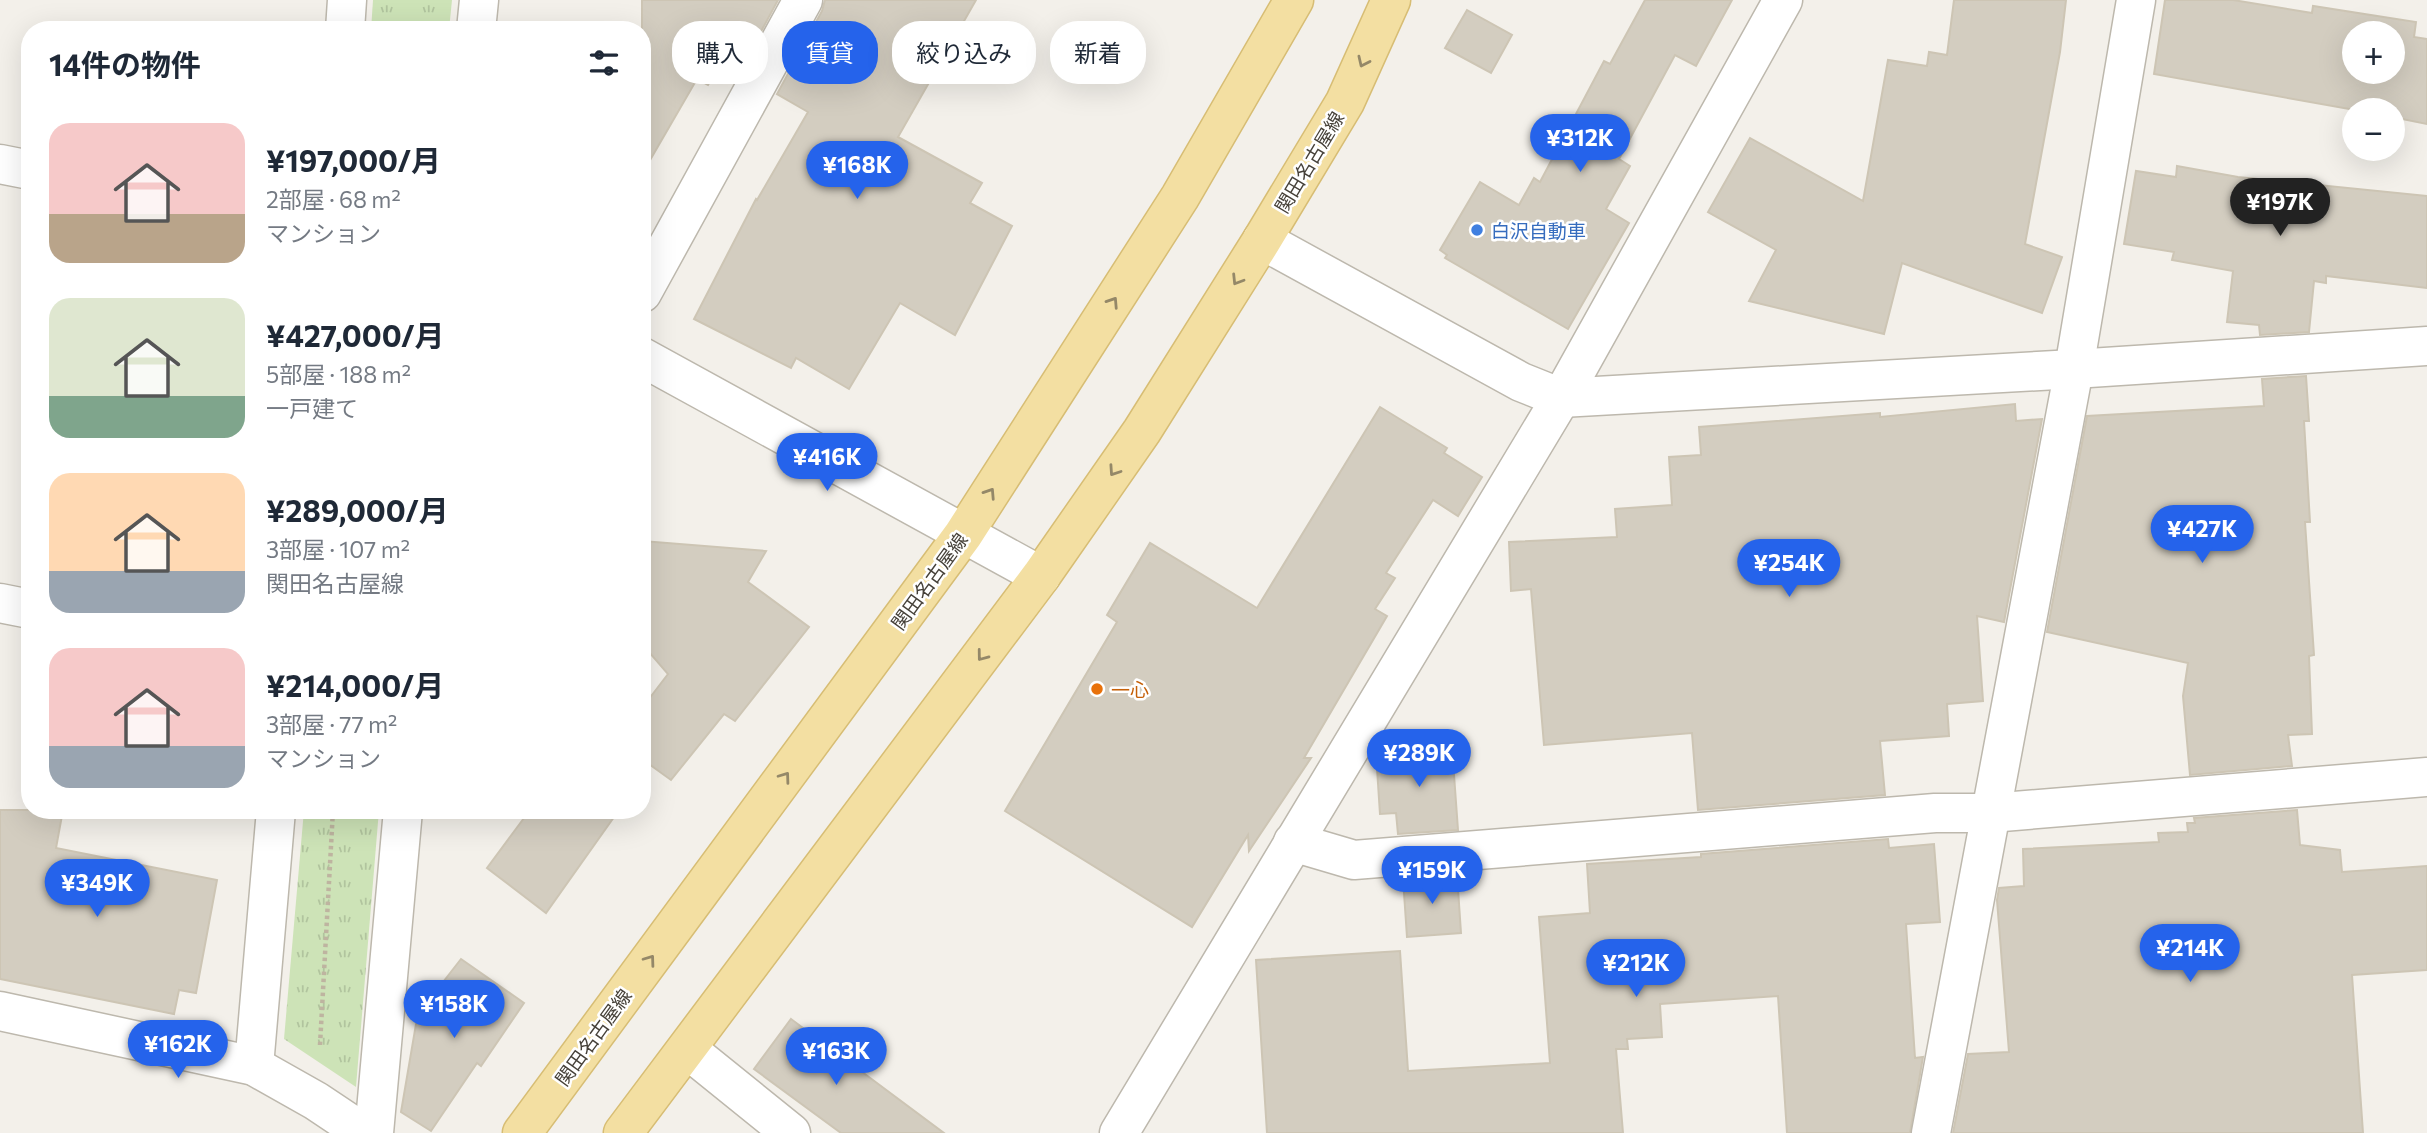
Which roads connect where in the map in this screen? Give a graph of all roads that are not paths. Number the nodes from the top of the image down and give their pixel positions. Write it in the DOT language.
graph roads {
  1 [pos="347,0"];
  2 [pos="479,0"];
  3 [pos="803,0"];
  4 [pos="1294,0"];
  5 [pos="1391,0"];
  6 [pos="1783,0"];
  7 [pos="2136,0"];
  8 [pos="346,21"];
  9 [pos="477,21"];
  10 [pos="0,164"];
  11 [pos="21,168"];
  12 [pos="1262,240"];
  13 [pos="651,277"];
  14 [pos="2427,346"];
  15 [pos="651,362"];
  16 [pos="2074,369"];
  17 [pos="1561,398"];
  18 [pos="964,535"];
  19 [pos="1041,576"];
  20 [pos="0,603"];
  21 [pos="21,607"];
  22 [pos="2427,777"];
  23 [pos="1990,813"];
  24 [pos="275,819"];
  25 [pos="403,819"];
  26 [pos="1293,842"];
  27 [pos="0,1012"];
  28 [pos="687,1049"];
  29 [pos="254,1066"];
  30 [pos="364,1133"];
  31 [pos="374,1133"];
  32 [pos="522,1133"];
  33 [pos="623,1133"];
  34 [pos="791,1133"];
  35 [pos="1119,1133"];
  36 [pos="1931,1133"];
  1 -- 8 [label="street"];
  2 -- 9 [label="street"];
  3 -- 13 [label="street"];
  18 -- 4 [label="main road, 関田名古屋線, one-way"];
  5 -- 12 [label="main road, 関田名古屋線, one-way"];
  6 -- 17 [label="street"];
  7 -- 16 [label="street"];
  10 -- 11 [label="street"];
  12 -- 17 [label="street"];
  12 -- 19 [label="main road, 関田名古屋線, one-way"];
  14 -- 16 [label="street"];
  15 -- 18 [label="street"];
  16 -- 17 [label="street"];
  16 -- 23 [label="street"];
  17 -- 26 [label="street"];
  18 -- 19 [label="street"];
  32 -- 18 [label="main road, 関田名古屋線, one-way"];
  19 -- 28 [label="main road, 関田名古屋線, one-way"];
  20 -- 21 [label="street"];
  22 -- 23 [label="street"];
  23 -- 26 [label="street"];
  23 -- 36 [label="street"];
  24 -- 29 [label="street"];
  25 -- 31 [label="street"];
  26 -- 35 [label="street"];
  27 -- 29 [label="street"];
  28 -- 33 [label="main road, 関田名古屋線"];
  28 -- 34 [label="street"];
  29 -- 30 [label="street"];
}
